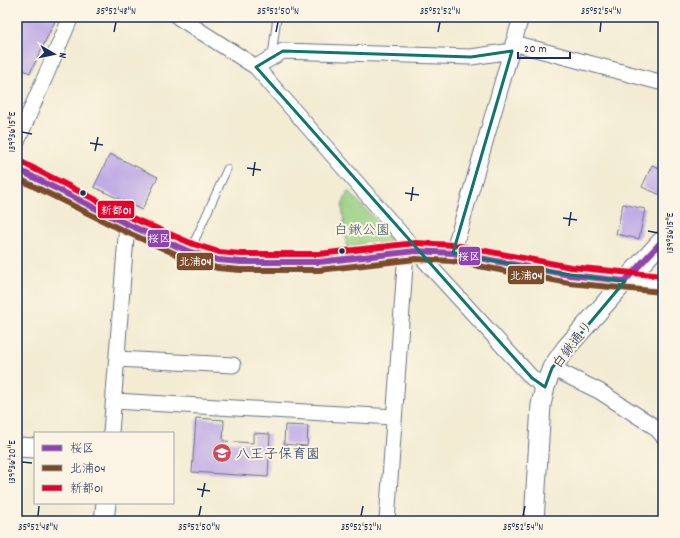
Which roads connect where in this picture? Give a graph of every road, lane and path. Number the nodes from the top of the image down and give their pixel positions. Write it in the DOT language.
graph roads {
  1 [pos="71,17"];
  2 [pos="178,17"];
  3 [pos="277,17"];
  4 [pos="522,17"];
  5 [pos="512,47"];
  6 [pos="272,58"];
  7 [pos="256,67"];
  8 [pos="663,83"];
  9 [pos="17,142"];
  10 [pos="17,169"];
  11 [pos="227,169"];
  12 [pos="127,224"];
  13 [pos="663,240"];
  14 [pos="190,252"];
  15 [pos="411,252"];
  16 [pos="453,253"];
  17 [pos="625,281"];
  18 [pos="663,284"];
  19 [pos="117,359"];
  20 [pos="233,365"];
  21 [pos="552,368"];
  22 [pos="545,387"];
  23 [pos="114,401"];
  24 [pos="394,417"];
  25 [pos="111,432"];
  26 [pos="663,436"];
  27 [pos="17,447"];
  28 [pos="34,448"];
  29 [pos="106,504"];
  30 [pos="104,521"];
  31 [pos="387,521"];
  32 [pos="534,521"];
  1 -- 9 [label="street"];
  2 -- 7 [label="street"];
  3 -- 6 [label="lane"];
  4 -- 5 [label="street"];
  5 -- 6 [label="street"];
  5 -- 8 [label="street"];
  5 -- 16 [label="street"];
  6 -- 7 [label="street"];
  7 -- 15 [label="street"];
  10 -- 12 [label="street"];
  11 -- 14 [label="lane"];
  12 -- 14 [label="street"];
  12 -- 19 [label="street"];
  13 -- 17 [label="street, 白鍬通り"];
  14 -- 15 [label="street"];
  15 -- 16 [label="street"];
  15 -- 22 [label="street"];
  15 -- 24 [label="street"];
  16 -- 17 [label="street"];
  17 -- 18 [label="street"];
  17 -- 21 [label="street, 白鍬通り"];
  19 -- 20 [label="street"];
  19 -- 23 [label="street"];
  21 -- 22 [label="street, 白鍬通り"];
  21 -- 26 [label="street"];
  22 -- 32 [label="street, 白鍬通り"];
  23 -- 24 [label="street"];
  23 -- 25 [label="street"];
  24 -- 31 [label="street"];
  27 -- 28 [label="street"];
  29 -- 30 [label="street"];
}
